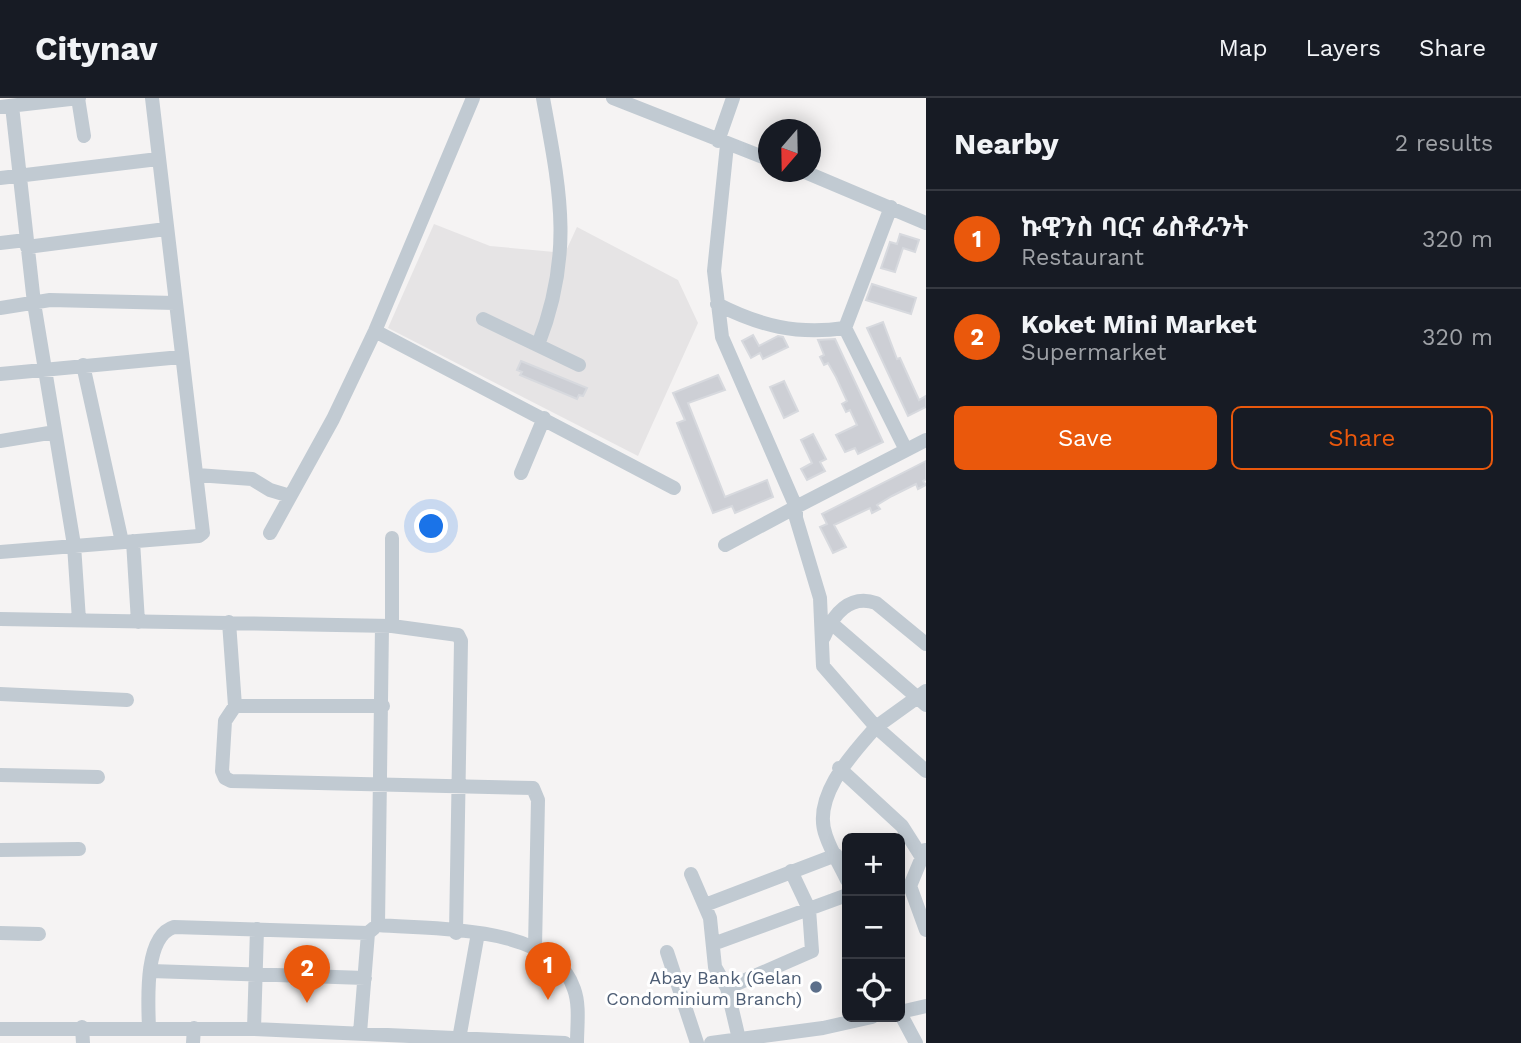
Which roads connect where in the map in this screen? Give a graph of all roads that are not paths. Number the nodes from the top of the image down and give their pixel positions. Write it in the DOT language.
graph roads {
  1 [pos="78,98"];
  2 [pos="152,98"];
  3 [pos="473,98"];
  4 [pos="542,98"];
  5 [pos="612,98"];
  6 [pos="733,98"];
  7 [pos="29,101"];
  8 [pos="647,105"];
  9 [pos="6,107"];
  10 [pos="84,136"];
  11 [pos="722,143"];
  12 [pos="758,156"];
  13 [pos="158,159"];
  14 [pos="19,176"];
  15 [pos="0,178"];
  16 [pos="821,179"];
  17 [pos="891,207"];
  18 [pos="926,223"];
  19 [pos="166,229"];
  20 [pos="0,243"];
  21 [pos="27,243"];
  22 [pos="34,303"];
  23 [pos="175,303"];
  24 [pos="717,304"];
  25 [pos="0,308"];
  26 [pos="483,319"];
  27 [pos="747,319"];
  28 [pos="845,328"];
  29 [pos="375,331"];
  30 [pos="722,337"];
  31 [pos="538,345"];
  32 [pos="181,357"];
  33 [pos="83,365"];
  34 [pos="579,365"];
  35 [pos="45,368"];
  36 [pos="0,374"];
  37 [pos="544,418"];
  38 [pos="55,432"];
  39 [pos="926,440"];
  40 [pos="0,441"];
  41 [pos="906,450"];
  42 [pos="521,474"];
  43 [pos="197,475"];
  44 [pos="674,488"];
  45 [pos="290,496"];
  46 [pos="796,507"];
  47 [pos="270,533"];
  48 [pos="392,538"];
  49 [pos="128,542"];
  50 [pos="74,545"];
  51 [pos="725,545"];
  52 [pos="0,552"];
  53 [pos="0,619"];
  54 [pos="79,621"];
  55 [pos="138,622"];
  56 [pos="229,622"];
  57 [pos="830,622"];
  58 [pos="387,626"];
  59 [pos="822,642"];
  60 [pos="926,644"];
  61 [pos="0,694"];
  62 [pos="923,698"];
  63 [pos="127,700"];
  64 [pos="235,706"];
  65 [pos="383,706"];
  66 [pos="876,727"];
  67 [pos="839,768"];
  68 [pos="926,771"];
  69 [pos="0,775"];
  70 [pos="98,778"];
  71 [pos="382,785"];
  72 [pos="458,785"];
  73 [pos="79,849"];
  74 [pos="0,850"];
  75 [pos="924,853"];
  76 [pos="836,855"];
  77 [pos="842,869"];
  78 [pos="791,871"];
  79 [pos="691,874"];
  80 [pos="905,888"];
  81 [pos="844,896"];
  82 [pos="705,905"];
  83 [pos="809,909"];
  84 [pos="257,929"];
  85 [pos="373,929"];
  86 [pos="926,930"];
  87 [pos="0,933"];
  88 [pos="456,933"];
  89 [pos="478,933"];
  90 [pos="39,934"];
  91 [pos="713,944"];
  92 [pos="536,947"];
  93 [pos="667,952"];
  94 [pos="150,971"];
  95 [pos="255,972"];
  96 [pos="365,978"];
  97 [pos="727,988"];
  98 [pos="926,1006"];
  99 [pos="905,1012"];
  100 [pos="850,1022"];
  101 [pos="905,1022"];
  102 [pos="82,1027"];
  103 [pos="149,1028"];
  104 [pos="823,1028"];
  105 [pos="0,1029"];
  106 [pos="254,1029"];
  107 [pos="360,1033"];
  108 [pos="193,1036"];
  109 [pos="292,1036"];
  110 [pos="459,1039"];
  111 [pos="740,1039"];
  112 [pos="394,1040"];
  113 [pos="499,1041"];
  114 [pos="83,1043"];
  115 [pos="565,1043"];
  116 [pos="577,1043"];
  117 [pos="697,1043"];
  118 [pos="711,1043"];
  119 [pos="831,1043"];
  120 [pos="916,1043"];
  1 -- 7 [label="street"];
  1 -- 10 [label="street"];
  2 -- 13 [label="street"];
  3 -- 29 [label="street"];
  4 -- 31 [label="street"];
  5 -- 8 [label="street"];
  6 -- 11 [label="street"];
  7 -- 9 [label="street"];
  8 -- 11 [label="street"];
  9 -- 14 [label="street"];
  11 -- 12 [label="street"];
  11 -- 24 [label="street"];
  13 -- 14 [label="street"];
  13 -- 19 [label="street"];
  14 -- 15 [label="street"];
  14 -- 21 [label="street"];
  16 -- 17 [label="street"];
  17 -- 18 [label="street"];
  17 -- 28 [label="street"];
  19 -- 21 [label="street"];
  19 -- 23 [label="street"];
  20 -- 21 [label="street"];
  21 -- 22 [label="street"];
  22 -- 23 [label="street"];
  22 -- 25 [label="street"];
  22 -- 35 [label="street"];
  23 -- 32 [label="street"];
  24 -- 27 [label="street"];
  24 -- 30 [label="street"];
  26 -- 31 [label="street"];
  27 -- 28 [label="street"];
  27 -- 30 [label="street"];
  28 -- 41 [label="street"];
  29 -- 37 [label="street"];
  29 -- 45 [label="street"];
  30 -- 46 [label="street"];
  31 -- 34 [label="street"];
  32 -- 33 [label="street"];
  32 -- 43 [label="street"];
  33 -- 35 [label="street"];
  33 -- 49 [label="street"];
  35 -- 36 [label="street"];
  35 -- 38 [label="street"];
  37 -- 42 [label="street"];
  37 -- 44 [label="street"];
  38 -- 40 [label="street"];
  38 -- 50 [label="street"];
  39 -- 41 [label="street"];
  41 -- 46 [label="street"];
  43 -- 45 [label="street"];
  43 -- 49 [label="street"];
  45 -- 47 [label="street"];
  46 -- 51 [label="street"];
  46 -- 59 [label="street"];
  48 -- 58 [label="street"];
  49 -- 50 [label="street"];
  49 -- 55 [label="street"];
  50 -- 52 [label="street"];
  50 -- 54 [label="street"];
  53 -- 54 [label="street"];
  54 -- 55 [label="street"];
  55 -- 56 [label="street"];
  56 -- 58 [label="street"];
  56 -- 64 [label="street"];
  57 -- 59 [label="street"];
  57 -- 60 [label="street"];
  57 -- 62 [label="street"];
  58 -- 65 [label="street"];
  58 -- 72 [label="street"];
  59 -- 66 [label="street"];
  61 -- 63 [label="street"];
  62 -- 66 [label="street"];
  64 -- 65 [label="street"];
  64 -- 71 [label="street"];
  65 -- 71 [label="street"];
  66 -- 67 [label="street"];
  66 -- 68 [label="street"];
  67 -- 75 [label="street"];
  67 -- 76 [label="street"];
  69 -- 70 [label="street"];
  71 -- 72 [label="street"];
  71 -- 85 [label="street"];
  72 -- 88 [label="street"];
  72 -- 92 [label="street"];
  73 -- 74 [label="street"];
  75 -- 80 [label="street"];
  76 -- 77 [label="street"];
  76 -- 78 [label="street"];
  78 -- 82 [label="street"];
  78 -- 83 [label="street"];
  79 -- 82 [label="street"];
  80 -- 86 [label="street"];
  81 -- 83 [label="street"];
  82 -- 91 [label="street"];
  83 -- 91 [label="street"];
  83 -- 97 [label="street"];
  84 -- 85 [label="street"];
  84 -- 94 [label="street"];
  84 -- 95 [label="street"];
  85 -- 88 [label="street"];
  85 -- 96 [label="street"];
  87 -- 90 [label="street"];
  88 -- 89 [label="street"];
  89 -- 92 [label="street"];
  89 -- 110 [label="street"];
  91 -- 97 [label="street"];
  92 -- 116 [label="street"];
  93 -- 117 [label="street"];
  94 -- 95 [label="street"];
  94 -- 103 [label="street"];
  95 -- 96 [label="street"];
  95 -- 106 [label="street"];
  96 -- 107 [label="street"];
  97 -- 111 [label="street"];
  98 -- 99 [label="street"];
  100 -- 104 [label="street"];
  101 -- 120 [label="street"];
  102 -- 103 [label="street"];
  102 -- 105 [label="street"];
  102 -- 114 [label="street"];
  103 -- 108 [label="street"];
  104 -- 111 [label="street"];
  104 -- 119 [label="street"];
  106 -- 108 [label="street"];
  106 -- 109 [label="street"];
  107 -- 109 [label="street"];
  107 -- 112 [label="street"];
  110 -- 112 [label="street"];
  110 -- 113 [label="street"];
  111 -- 118 [label="street"];
  113 -- 115 [label="street"];
}
